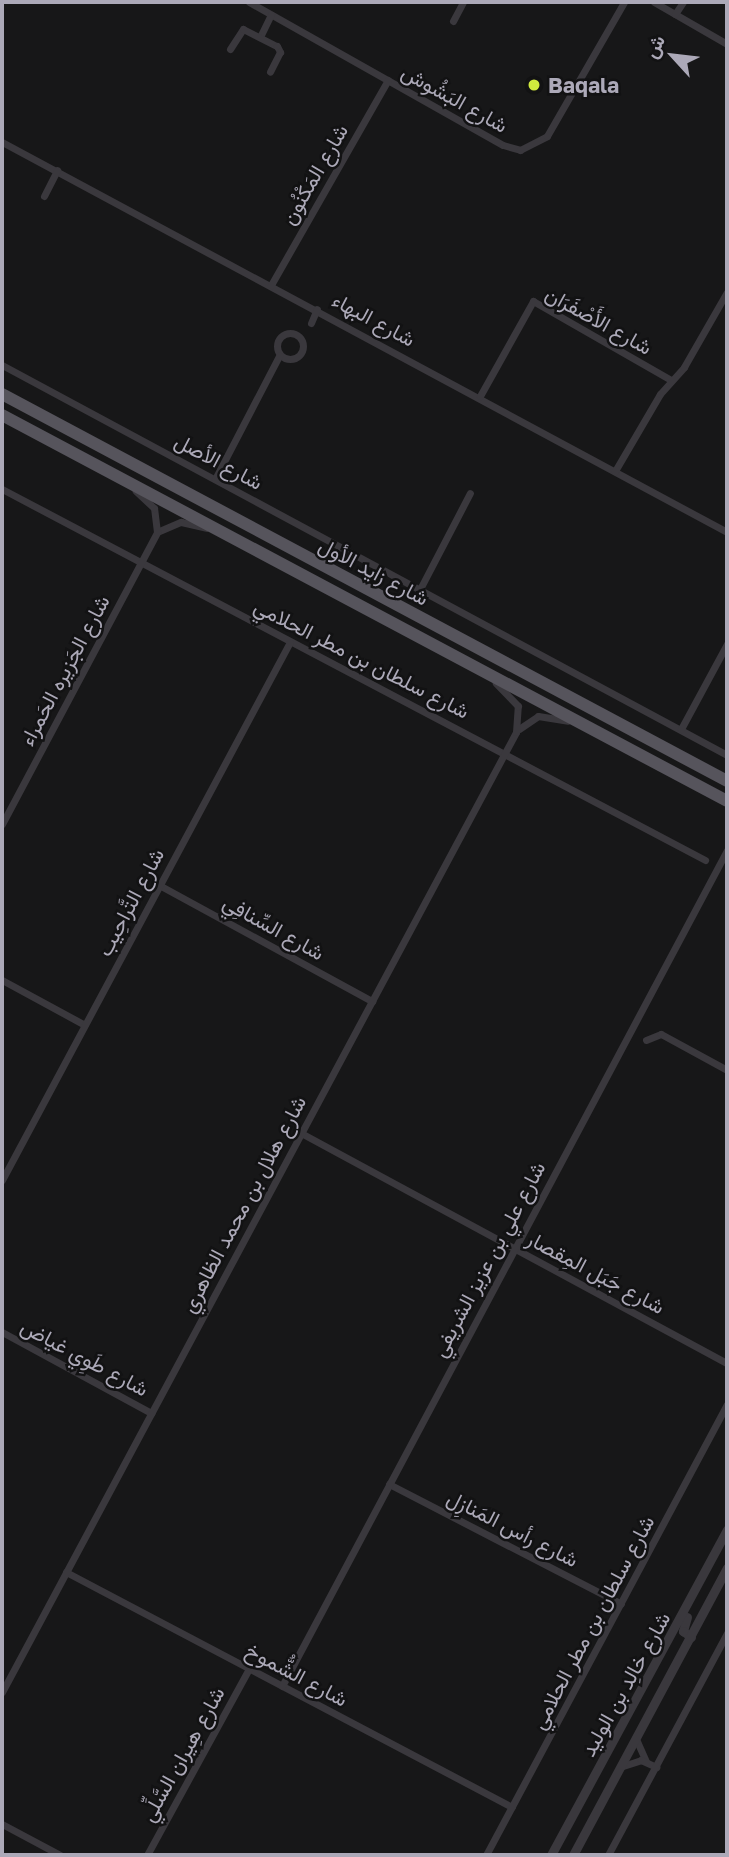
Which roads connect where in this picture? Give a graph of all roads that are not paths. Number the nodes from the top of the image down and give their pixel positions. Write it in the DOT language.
graph roads {
  1 [pos="249,2"];
  2 [pos="463,2"];
  3 [pos="624,2"];
  4 [pos="654,2"];
  5 [pos="683,2"];
  6 [pos="271,14"];
  7 [pos="675,14"];
  8 [pos="453,21"];
  9 [pos="260,37"];
  10 [pos="727,44"];
  11 [pos="230,49"];
  12 [pos="270,72"];
  13 [pos="388,80"];
  14 [pos="2,142"];
  15 [pos="57,170"];
  16 [pos="44,197"];
  17 [pos="271,285"];
  18 [pos="727,292"];
  19 [pos="317,309"];
  20 [pos="303,340"];
  21 [pos="279,356"];
  22 [pos="2,365"];
  23 [pos="671,380"];
  24 [pos="2,394"];
  25 [pos="480,396"];
  26 [pos="2,415"];
  27 [pos="615,471"];
  28 [pos="118,476"];
  29 [pos="215,479"];
  30 [pos="2,489"];
  31 [pos="470,493"];
  32 [pos="220,531"];
  33 [pos="157,532"];
  34 [pos="727,532"];
  35 [pos="141,561"];
  36 [pos="420,589"];
  37 [pos="290,642"];
  38 [pos="727,644"];
  39 [pos="484,672"];
  40 [pos="586,727"];
  41 [pos="681,729"];
  42 [pos="516,732"];
  43 [pos="505,752"];
  44 [pos="727,755"];
  45 [pos="706,770"];
  46 [pos="727,770"];
  47 [pos="727,781"];
  48 [pos="708,791"];
  49 [pos="727,801"];
  50 [pos="727,807"];
  51 [pos="2,824"];
  52 [pos="727,850"];
  53 [pos="705,860"];
  54 [pos="719,866"];
  55 [pos="727,870"];
  56 [pos="159,885"];
  57 [pos="2,980"];
  58 [pos="372,1001"];
  59 [pos="85,1025"];
  60 [pos="646,1040"];
  61 [pos="727,1070"];
  62 [pos="301,1133"];
  63 [pos="2,1180"];
  64 [pos="515,1248"];
  65 [pos="2,1332"];
  66 [pos="727,1363"];
  67 [pos="727,1404"];
  68 [pos="151,1413"];
  69 [pos="389,1483"];
  70 [pos="727,1528"];
  71 [pos="727,1568"];
  72 [pos="66,1572"];
  73 [pos="621,1604"];
  74 [pos="686,1608"];
  75 [pos="727,1633"];
  76 [pos="691,1637"];
  77 [pos="249,1669"];
  78 [pos="282,1686"];
  79 [pos="2,1692"];
  80 [pos="636,1739"];
  81 [pos="646,1762"];
  82 [pos="623,1766"];
  83 [pos="656,1767"];
  84 [pos="512,1807"];
  85 [pos="2,1824"];
  86 [pos="60,1855"];
  87 [pos="147,1855"];
  88 [pos="486,1855"];
  89 [pos="551,1855"];
  90 [pos="573,1855"];
  91 [pos="608,1855"];
  1 -- 6 [label="street, شارع البَشُوش"];
  2 -- 8 [label="street"];
  3 -- 13 [label="street, شارع البَشُوش"];
  4 -- 7 [label="street"];
  5 -- 7 [label="street"];
  6 -- 9 [label="street"];
  6 -- 13 [label="street, شارع البَشُوش"];
  7 -- 10 [label="street"];
  9 -- 11 [label="street"];
  9 -- 12 [label="street"];
  13 -- 17 [label="street, شارع المَكْنُون"];
  14 -- 15 [label="street, شارع البهاء"];
  15 -- 16 [label="street"];
  15 -- 17 [label="street, شارع البهاء"];
  17 -- 19 [label="street, شارع البهاء"];
  18 -- 23 [label="street"];
  19 -- 20 [label="street"];
  19 -- 25 [label="street, شارع البهاء"];
  20 -- 21 [label="street"];
  20 -- 21 [label="street"];
  21 -- 29 [label="street"];
  22 -- 29 [label="street, شارع الأصل"];
  23 -- 25 [label="street, شارع الأَصْفَرَان"];
  23 -- 27 [label="street"];
  24 -- 45 [label="main road, شارع زايد الأول"];
  25 -- 27 [label="street, شارع البهاء"];
  26 -- 28 [label="main road, شارع زايد الأول"];
  27 -- 34 [label="street, شارع البهاء"];
  28 -- 32 [label="main road, شارع زايد الأول"];
  28 -- 33 [label="street"];
  29 -- 36 [label="street, شارع الأصل"];
  30 -- 35 [label="street, شارع سلطان بن مطر الحلامي"];
  31 -- 36 [label="street"];
  32 -- 33 [label="street"];
  32 -- 39 [label="main road, شارع زايد الأول"];
  33 -- 35 [label="street, شارع الجَزيره الحَمراء"];
  35 -- 37 [label="street, شارع سلطان بن مطر الحلامي"];
  35 -- 51 [label="street, شارع الجَزيره الحَمراء"];
  36 -- 41 [label="street, شارع الأصل"];
  37 -- 43 [label="street, شارع سلطان بن مطر الحلامي"];
  37 -- 56 [label="street, شارع التَّراحِيب"];
  38 -- 41 [label="street"];
  39 -- 40 [label="main road, شارع زايد الأول"];
  39 -- 42 [label="street"];
  40 -- 42 [label="street"];
  40 -- 48 [label="main road, شارع زايد الأول"];
  41 -- 44 [label="street, شارع الأصل"];
  42 -- 43 [label="street, شارع هلال بن محمد الظاهري"];
  43 -- 53 [label="street, شارع سلطان بن مطر الحلامي"];
  43 -- 58 [label="street, شارع هلال بن محمد الظاهري"];
  45 -- 46 [label="street"];
  45 -- 47 [label="main road, شارع زايد الأول"];
  48 -- 49 [label="main road, شارع زايد الأول"];
  48 -- 50 [label="street"];
  52 -- 54 [label="street, شارع علي بن عزيز الشريفي"];
  54 -- 55 [label="street"];
  54 -- 64 [label="street, شارع علي بن عزيز الشريفي"];
  56 -- 58 [label="street, شارع السِّنافِي"];
  56 -- 59 [label="street, شارع التَّراحِيب"];
  57 -- 59 [label="street"];
  58 -- 62 [label="street, شارع هلال بن محمد الظاهري"];
  59 -- 63 [label="street, شارع التَّراحِيب"];
  60 -- 61 [label="street"];
  62 -- 64 [label="street, شارع جَبَل المِقصار"];
  62 -- 68 [label="street, شارع هلال بن محمد الظاهري"];
  64 -- 66 [label="street, شارع جَبَل المِقصار"];
  64 -- 69 [label="street, شارع علي بن عزيز الشريفي"];
  65 -- 68 [label="street, شارع طَوِي غياض"];
  67 -- 73 [label="street, شارع سلطان بن مطر الحلامي"];
  68 -- 72 [label="street, شارع هلال بن محمد الظاهري"];
  69 -- 73 [label="street, شارع رأس المَنازِل"];
  69 -- 78 [label="street, شارع علي بن عزيز الشريفي"];
  70 -- 74 [label="street, شارع خالِد بن الوليد"];
  71 -- 76 [label="street, شارع خالِد بن الوليد"];
  72 -- 77 [label="street, شارع الشُّموخ"];
  72 -- 79 [label="street, شارع هلال بن محمد الظاهري"];
  73 -- 84 [label="street, شارع سلطان بن مطر الحلامي"];
  74 -- 76 [label="street"];
  74 -- 89 [label="street, شارع خالِد بن الوليد"];
  75 -- 83 [label="street"];
  76 -- 80 [label="street, شارع خالِد بن الوليد"];
  77 -- 78 [label="street, شارع الشُّموخ"];
  77 -- 87 [label="street, شارع هِيران السَّلِّي"];
  78 -- 84 [label="street, شارع الشُّموخ"];
  80 -- 81 [label="street"];
  80 -- 82 [label="street, شارع خالِد بن الوليد"];
  81 -- 82 [label="street"];
  81 -- 83 [label="street"];
  82 -- 90 [label="street, شارع خالِد بن الوليد"];
  83 -- 91 [label="street"];
  84 -- 88 [label="street, شارع سلطان بن مطر الحلامي"];
  85 -- 86 [label="street"];
}
